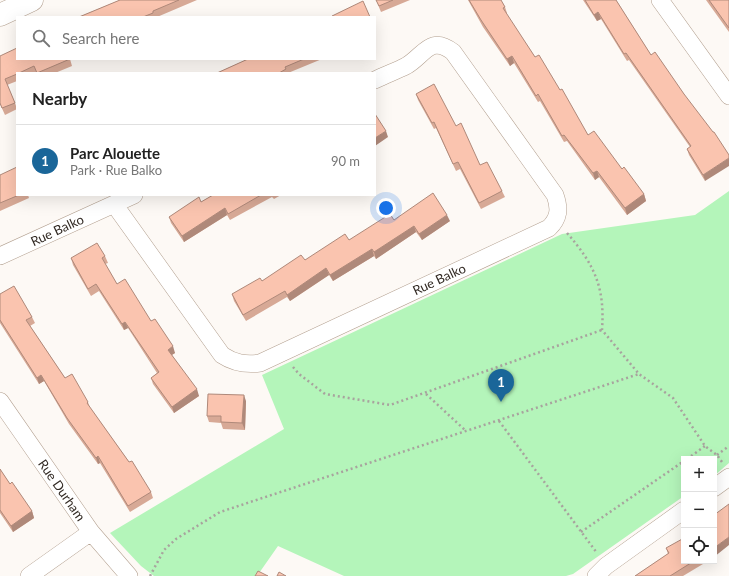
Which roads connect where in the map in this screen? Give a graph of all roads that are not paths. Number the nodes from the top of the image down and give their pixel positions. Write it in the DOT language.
graph roads {
  1 [pos="32,0"];
  2 [pos="660,0"];
  3 [pos="0,15"];
  4 [pos="376,80"];
  5 [pos="729,96"];
  6 [pos="132,196"];
  7 [pos="114,204"];
  8 [pos="0,256"];
  9 [pos="0,401"];
  10 [pos="727,473"];
  11 [pos="717,485"];
  12 [pos="681,512"];
  13 [pos="91,532"];
  14 [pos="601,571"];
  15 [pos="29,576"];
  16 [pos="129,576"];
  1 -- 3 [label="street"];
  2 -- 5 [label="street"];
  4 -- 7 [label="street, Rue Balko"];
  6 -- 7 [label="street, Rue Balko"];
  7 -- 8 [label="street, Rue Balko"];
  9 -- 13 [label="street, Rue Durham"];
  10 -- 11 [label="street"];
  12 -- 14 [label="street"];
  13 -- 15 [label="street"];
  13 -- 16 [label="street, Rue Durham"];
}
